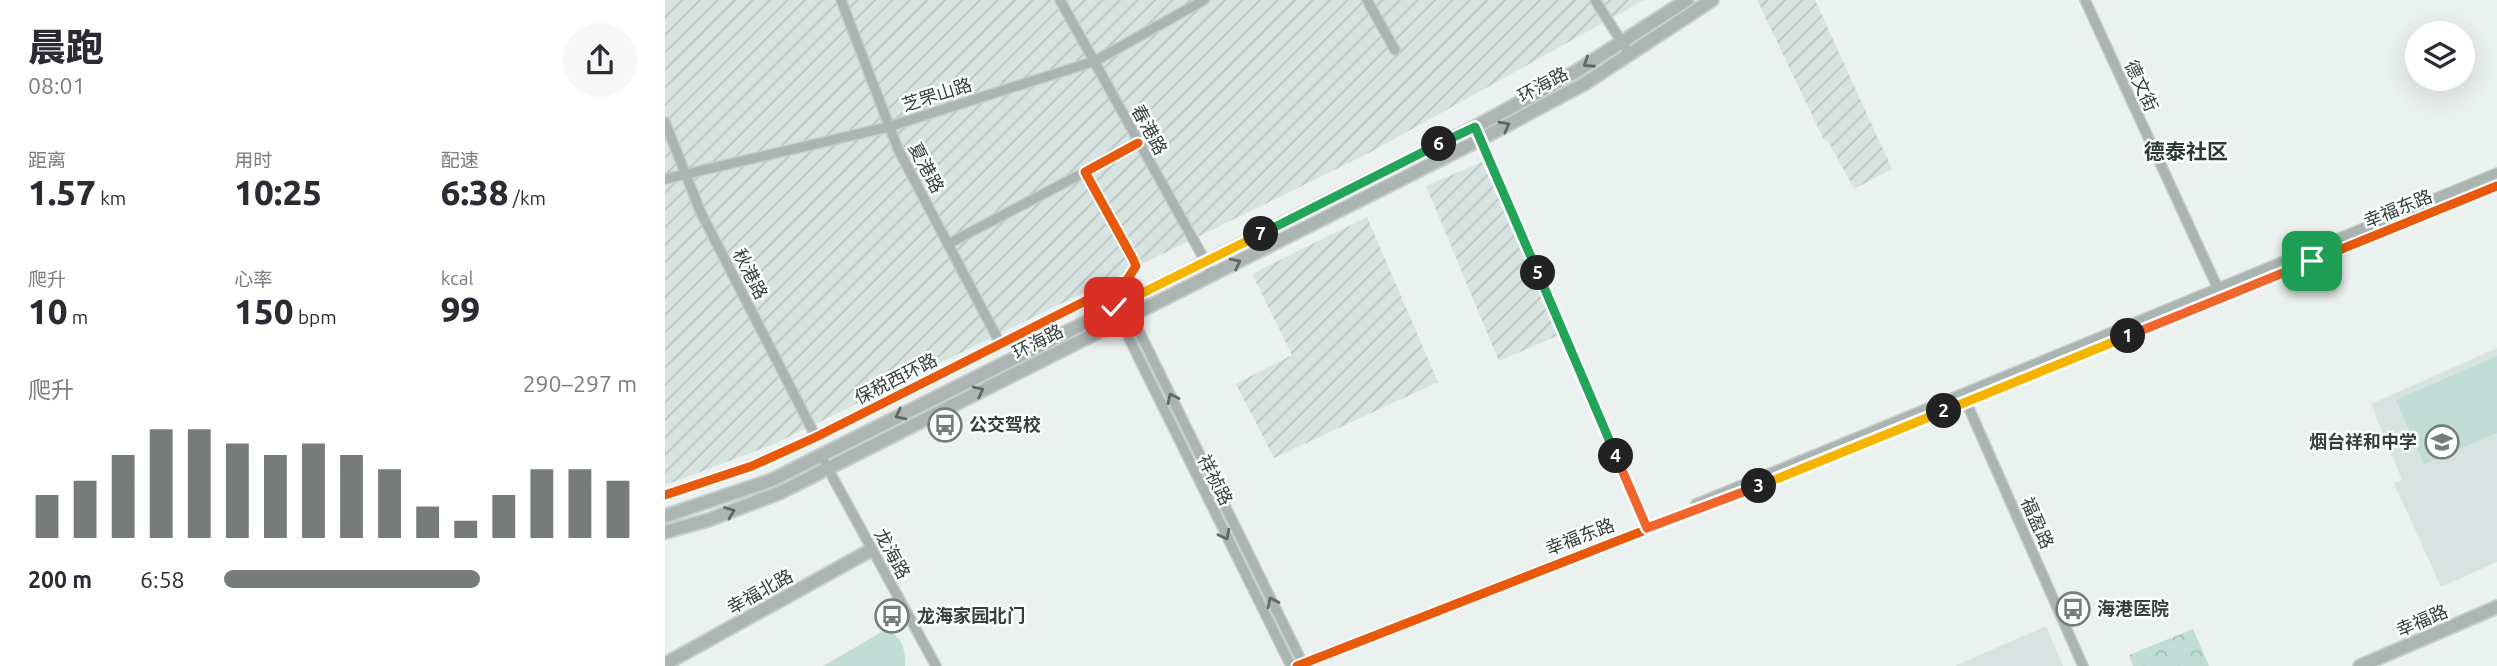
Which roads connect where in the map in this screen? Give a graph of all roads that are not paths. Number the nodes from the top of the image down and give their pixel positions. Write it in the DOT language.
graph roads {
  1 [pos="841,0"];
  2 [pos="1060,0"];
  3 [pos="1204,0"];
  4 [pos="1367,0"];
  5 [pos="1595,0"];
  6 [pos="1687,0"];
  7 [pos="1712,0"];
  8 [pos="2085,0"];
  9 [pos="1621,43"];
  10 [pos="1395,50"];
  11 [pos="1630,55"];
  12 [pos="1095,61"];
  13 [pos="665,122"];
  14 [pos="888,127"];
  15 [pos="1478,133"];
  16 [pos="1137,143"];
  17 [pos="1085,172"];
  18 [pos="2497,173"];
  19 [pos="684,174"];
  20 [pos="665,179"];
  21 [pos="2497,186"];
  22 [pos="948,244"];
  23 [pos="1206,261"];
  24 [pos="1213,275"];
  25 [pos="2217,288"];
  26 [pos="2222,298"];
  27 [pos="1119,304"];
  28 [pos="1126,317"];
  29 [pos="1000,343"];
  30 [pos="1961,393"];
  31 [pos="1966,402"];
  32 [pos="816,437"];
  33 [pos="821,456"];
  34 [pos="828,468"];
  35 [pos="665,495"];
  36 [pos="665,516"];
  37 [pos="1647,528"];
  38 [pos="665,532"];
  39 [pos="871,550"];
  40 [pos="2497,607"];
  41 [pos="2497,615"];
  42 [pos="665,664"];
  43 [pos="2378,664"];
  44 [pos="1301,665"];
  45 [pos="936,666"];
  46 [pos="1291,666"];
  47 [pos="2083,666"];
  48 [pos="2360,666"];
  1 -- 14 [label="street, 夏港路"];
  2 -- 12 [label="street, 春港路"];
  3 -- 12 [label="street, 芝罘山路"];
  4 -- 10 [label="street"];
  5 -- 9 [label="street"];
  6 -- 9 [label="main road, 环海路"];
  7 -- 11 [label="main road, 环海路"];
  8 -- 25 [label="street, 德文街"];
  9 -- 11 [label="street"];
  9 -- 15 [label="main road, 环海路, one-way"];
  15 -- 11 [label="main road, 环海路, one-way"];
  12 -- 14 [label="street, 芝罘山路"];
  12 -- 16 [label="street, 春港路"];
  13 -- 19 [label="street, 秋港路"];
  14 -- 19 [label="street, 芝罘山路"];
  14 -- 22 [label="street, 夏港路"];
  15 -- 23 [label="main road, 环海路"];
  24 -- 15 [label="main road, 环海路, one-way"];
  15 -- 37 [label="street"];
  16 -- 17 [label="street"];
  16 -- 23 [label="street, 春港路"];
  17 -- 22 [label="street"];
  17 -- 29 [label="street, 保税西环路"];
  18 -- 25 [label="street, 幸福东路"];
  19 -- 20 [label="street, 芝罘山路"];
  19 -- 32 [label="street, 秋港路"];
  21 -- 26 [label="street, 幸福东路"];
  22 -- 29 [label="street, 夏港路"];
  23 -- 24 [label="street, 春港路"];
  23 -- 27 [label="main road, 环海路"];
  24 -- 28 [label="main road, 环海路"];
  25 -- 26 [label="street, 德文街"];
  25 -- 30 [label="street, 幸福东路"];
  26 -- 31 [label="street, 幸福东路"];
  27 -- 28 [label="street"];
  27 -- 33 [label="main road, 环海路, one-way"];
  34 -- 28 [label="main road, 环海路, one-way"];
  44 -- 28 [label="street, one-way"];
  28 -- 46 [label="street, 祥祯路, one-way"];
  29 -- 32 [label="street, 保税西环路"];
  30 -- 31 [label="street, 福盈路"];
  30 -- 37 [label="street, 幸福东路"];
  31 -- 37 [label="street, 幸福东路"];
  31 -- 47 [label="street, 福盈路"];
  32 -- 35 [label="street, 保税西环路"];
  33 -- 34 [label="street, 龙海路"];
  33 -- 36 [label="main road, 环海路"];
  38 -- 34 [label="main road, 环海路, one-way"];
  34 -- 39 [label="street, 龙海路"];
  37 -- 44 [label="street, 幸福东路"];
  39 -- 42 [label="main road, 幸福北路"];
  39 -- 45 [label="street, 龙海路"];
  40 -- 43 [label="main road, 幸福路"];
  41 -- 43 [label="main road, 幸福路"];
  43 -- 48 [label="main road, 幸福路"];
}
